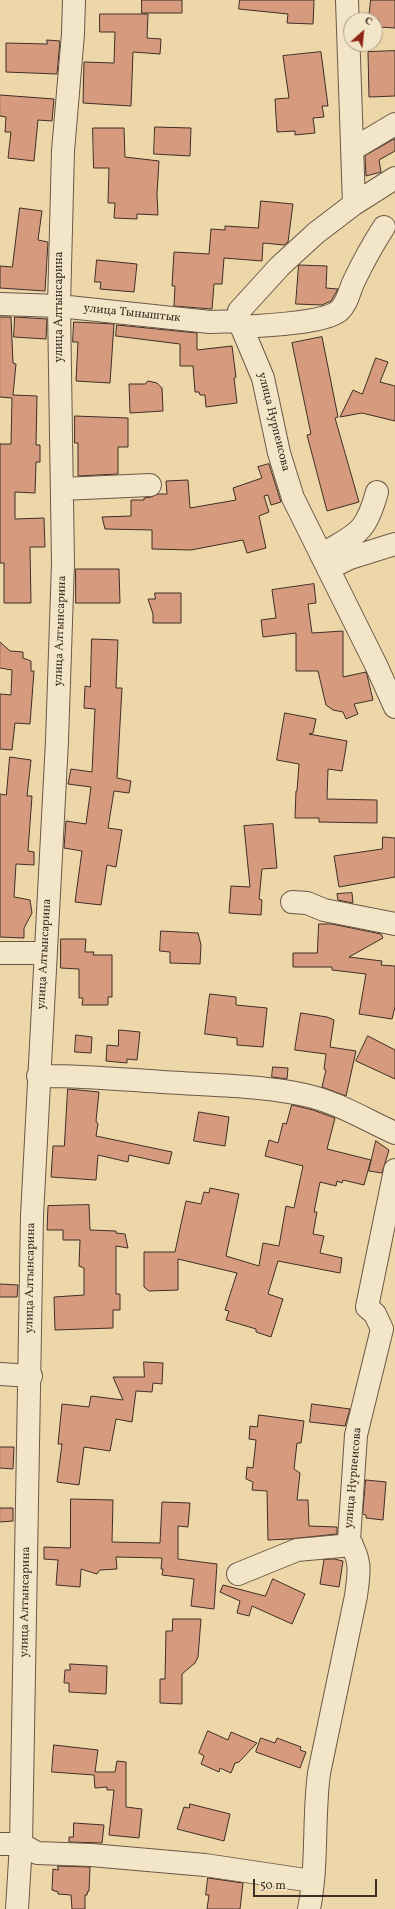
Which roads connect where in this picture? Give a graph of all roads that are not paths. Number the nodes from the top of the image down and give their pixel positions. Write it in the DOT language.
graph roads {
  1 [pos="74,0"];
  2 [pos="347,0"];
  3 [pos="395,124"];
  4 [pos="353,149"];
  5 [pos="395,178"];
  6 [pos="354,204"];
  7 [pos="384,227"];
  8 [pos="0,304"];
  9 [pos="59,306"];
  10 [pos="240,324"];
  11 [pos="150,485"];
  12 [pos="62,489"];
  13 [pos="377,492"];
  14 [pos="395,544"];
  15 [pos="324,562"];
  16 [pos="395,707"];
  17 [pos="292,902"];
  18 [pos="395,924"];
  19 [pos="0,953"];
  20 [pos="45,953"];
  21 [pos="38,1076"];
  22 [pos="395,1134"];
  23 [pos="395,1170"];
  24 [pos="0,1374"];
  25 [pos="31,1376"];
  26 [pos="352,1545"];
  27 [pos="238,1574"];
  28 [pos="11,1844"];
  29 [pos="312,1881"];
  30 [pos="17,1909"];
  31 [pos="309,1909"];
  1 -- 9 [label="street, улица Алтынсарина"];
  2 -- 4 [label="street"];
  3 -- 4 [label="street"];
  4 -- 6 [label="street"];
  5 -- 6 [label="street"];
  6 -- 10 [label="street"];
  7 -- 10 [label="street, улица Тыныштык"];
  8 -- 9 [label="street, улица Тыныштык"];
  9 -- 10 [label="street, улица Тыныштык"];
  9 -- 12 [label="street, улица Алтынсарина"];
  10 -- 15 [label="street, улица Нурпеисова"];
  11 -- 12 [label="street"];
  12 -- 20 [label="street, улица Алтынсарина"];
  13 -- 15 [label="street"];
  14 -- 15 [label="street"];
  15 -- 16 [label="street, улица Нурпеисова"];
  17 -- 18 [label="street"];
  19 -- 20 [label="street"];
  20 -- 21 [label="street, улица Алтынсарина"];
  21 -- 22 [label="street"];
  21 -- 25 [label="street, улица Алтынсарина"];
  23 -- 26 [label="street, улица Нурпеисова"];
  24 -- 25 [label="street"];
  25 -- 28 [label="street, улица Алтынсарина"];
  26 -- 27 [label="street"];
  26 -- 29 [label="street, улица Нурпеисова"];
  28 -- 29 [label="street"];
  28 -- 30 [label="street, улица Алтынсарина"];
  29 -- 31 [label="street, улица Нурпеисова"];
}
